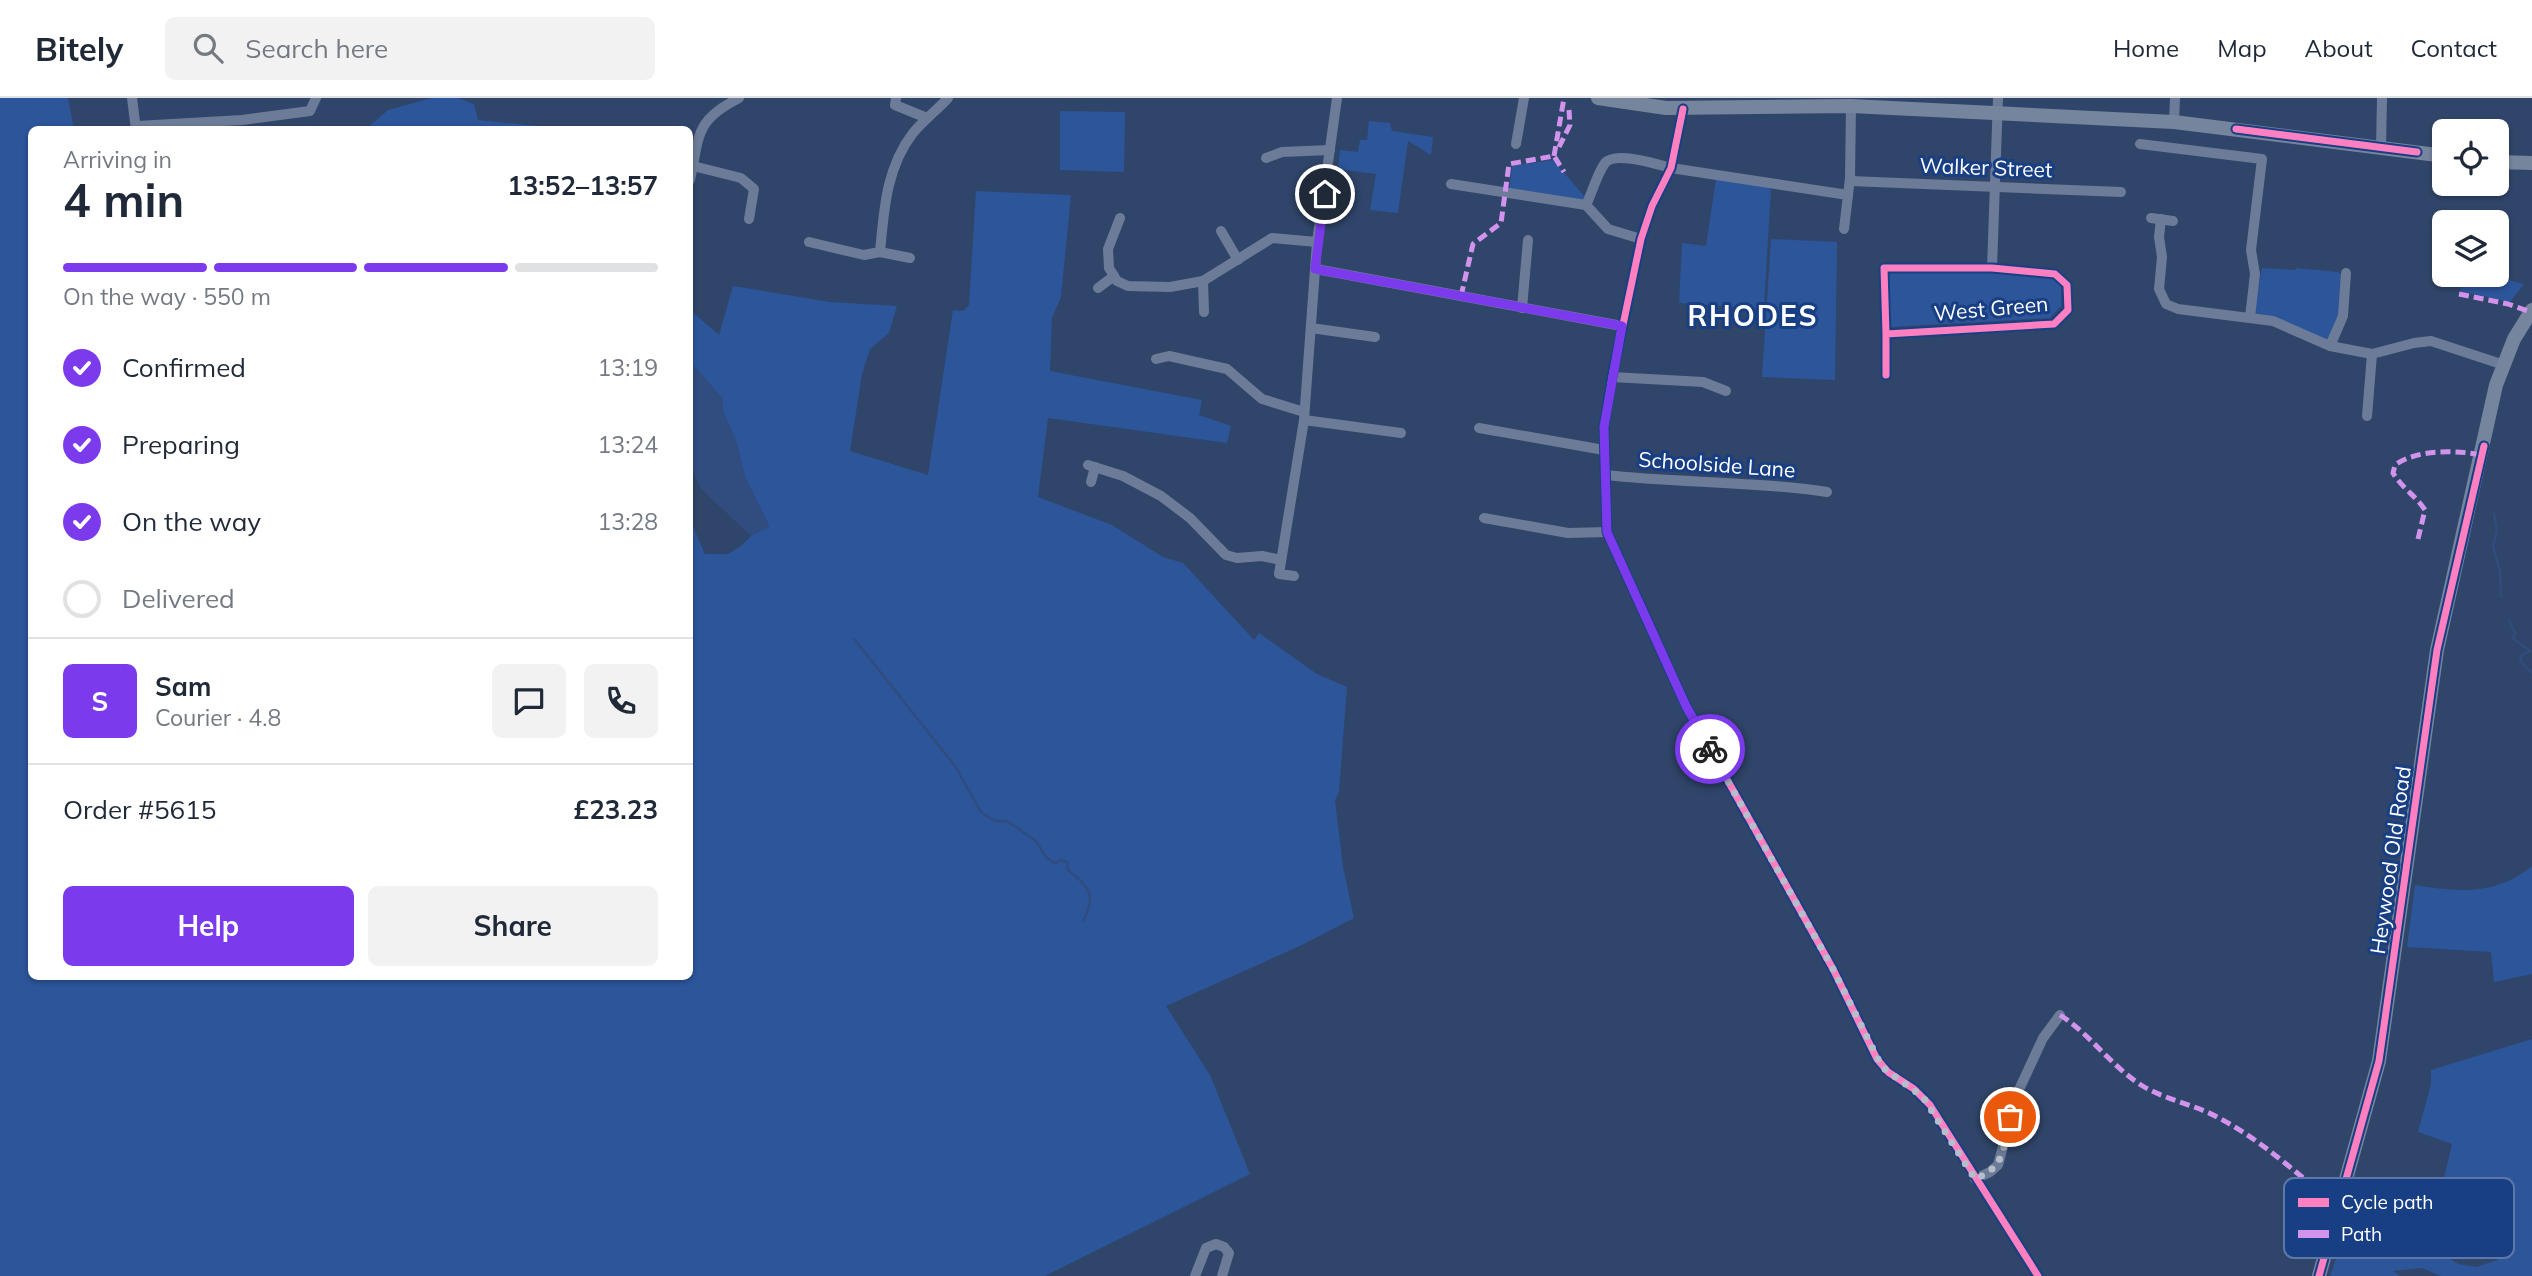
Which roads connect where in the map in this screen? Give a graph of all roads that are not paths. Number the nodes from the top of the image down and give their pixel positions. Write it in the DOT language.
graph roads {
  1 [pos="132,98"];
  2 [pos="316,98"];
  3 [pos="739,98"];
  4 [pos="896,98"];
  5 [pos="948,98"];
  6 [pos="1337,98"];
  7 [pos="1524,98"];
  8 [pos="1598,98"];
  9 [pos="2175,98"];
  10 [pos="2382,98"];
  11 [pos="1738,102"];
  12 [pos="1878,103"];
  13 [pos="1997,105"];
  14 [pos="1851,106"];
  15 [pos="1683,109"];
  16 [pos="927,118"];
  17 [pos="2174,122"];
  18 [pos="136,126"];
  19 [pos="162,126"];
  20 [pos="1517,144"];
  21 [pos="2140,144"];
  22 [pos="2381,148"];
  23 [pos="1330,150"];
  24 [pos="2432,154"];
  25 [pos="1266,158"];
  26 [pos="2509,162"];
  27 [pos="2532,163"];
  28 [pos="693,166"];
  29 [pos="1671,168"];
  30 [pos="1850,181"];
  31 [pos="1451,184"];
  32 [pos="1995,187"];
  33 [pos="2120,192"];
  34 [pos="1848,195"];
  35 [pos="1586,205"];
  36 [pos="1120,218"];
  37 [pos="749,219"];
  38 [pos="2162,220"];
  39 [pos="1843,229"];
  40 [pos="1221,230"];
  41 [pos="1641,239"];
  42 [pos="1528,240"];
  43 [pos="808,242"];
  44 [pos="1317,242"];
  45 [pos="880,252"];
  46 [pos="910,258"];
  47 [pos="1238,260"];
  48 [pos="1992,268"];
  49 [pos="1315,269"];
  50 [pos="2346,273"];
  51 [pos="1114,276"];
  52 [pos="1203,281"];
  53 [pos="1098,288"];
  54 [pos="1522,308"];
  55 [pos="2532,310"];
  56 [pos="1204,312"];
  57 [pos="2250,317"];
  58 [pos="1622,326"];
  59 [pos="1311,328"];
  60 [pos="1886,334"];
  61 [pos="1374,337"];
  62 [pos="2330,346"];
  63 [pos="2372,354"];
  64 [pos="1156,359"];
  65 [pos="2504,365"];
  66 [pos="1886,375"];
  67 [pos="1612,377"];
  68 [pos="1726,391"];
  69 [pos="1304,416"];
  70 [pos="2367,416"];
  71 [pos="1479,428"];
  72 [pos="1401,433"];
  73 [pos="1604,450"];
  74 [pos="1605,475"];
  75 [pos="1091,482"];
  76 [pos="1827,492"];
  77 [pos="1484,518"];
  78 [pos="1607,532"];
  79 [pos="1281,560"];
  80 [pos="1294,576"];
  81 [pos="2060,1015"];
  82 [pos="2346,1178"];
  83 [pos="1975,1179"];
  84 [pos="2324,1258"];
  85 [pos="1195,1276"];
  86 [pos="1222,1276"];
  87 [pos="2038,1276"];
  88 [pos="2319,1276"];
  1 -- 18 [label="street"];
  2 -- 19 [label="street"];
  3 -- 28 [label="street"];
  4 -- 16 [label="street"];
  5 -- 16 [label="street"];
  6 -- 23 [label="street"];
  7 -- 20 [label="street"];
  8 -- 15 [label="main road"];
  9 -- 17 [label="street"];
  10 -- 22 [label="street"];
  11 -- 14 [label="main road"];
  11 -- 15 [label="main road"];
  12 -- 13 [label="main road"];
  12 -- 14 [label="main road"];
  13 -- 17 [label="main road"];
  13 -- 32 [label="street"];
  14 -- 30 [label="street"];
  15 -- 29 [label="street"];
  16 -- 45 [label="street"];
  17 -- 22 [label="main road"];
  21 -- 57 [label="street"];
  22 -- 24 [label="main road"];
  23 -- 25 [label="street"];
  23 -- 44 [label="street"];
  26 -- 27 [label="main road"];
  28 -- 37 [label="street"];
  29 -- 34 [label="street"];
  29 -- 35 [label="street"];
  29 -- 41 [label="street"];
  30 -- 32 [label="street, Walker Street"];
  30 -- 34 [label="street"];
  31 -- 35 [label="street"];
  32 -- 33 [label="street, Walker Street"];
  32 -- 48 [label="street"];
  34 -- 39 [label="street"];
  35 -- 41 [label="street"];
  36 -- 51 [label="street"];
  38 -- 57 [label="street"];
  40 -- 47 [label="street"];
  41 -- 58 [label="street"];
  42 -- 54 [label="street"];
  43 -- 45 [label="street"];
  44 -- 47 [label="street"];
  44 -- 49 [label="street"];
  45 -- 46 [label="street"];
  47 -- 52 [label="street"];
  48 -- 60 [label="street, West Green"];
  48 -- 60 [label="street, West Green"];
  49 -- 54 [label="street"];
  49 -- 59 [label="street"];
  50 -- 62 [label="street"];
  51 -- 52 [label="street"];
  51 -- 53 [label="street"];
  52 -- 56 [label="street"];
  54 -- 58 [label="street"];
  55 -- 65 [label="main road, Heywood Old Road"];
  57 -- 62 [label="street"];
  58 -- 67 [label="street"];
  59 -- 61 [label="street"];
  59 -- 69 [label="street"];
  60 -- 66 [label="street, West Green"];
  62 -- 63 [label="street"];
  63 -- 65 [label="street"];
  63 -- 70 [label="street"];
  64 -- 69 [label="street"];
  65 -- 82 [label="main road, Heywood Old Road"];
  67 -- 68 [label="street"];
  67 -- 73 [label="street"];
  69 -- 72 [label="street"];
  69 -- 79 [label="street"];
  71 -- 73 [label="street"];
  73 -- 74 [label="street"];
  74 -- 76 [label="street, Schoolside Lane"];
  74 -- 78 [label="street"];
  75 -- 79 [label="street"];
  77 -- 78 [label="street"];
  78 -- 83 [label="street"];
  79 -- 80 [label="street"];
  81 -- 83 [label="street"];
  83 -- 87 [label="street"];
  84 -- 88 [label="main road, Heywood Old Road"];
  85 -- 86 [label="street"];
}
